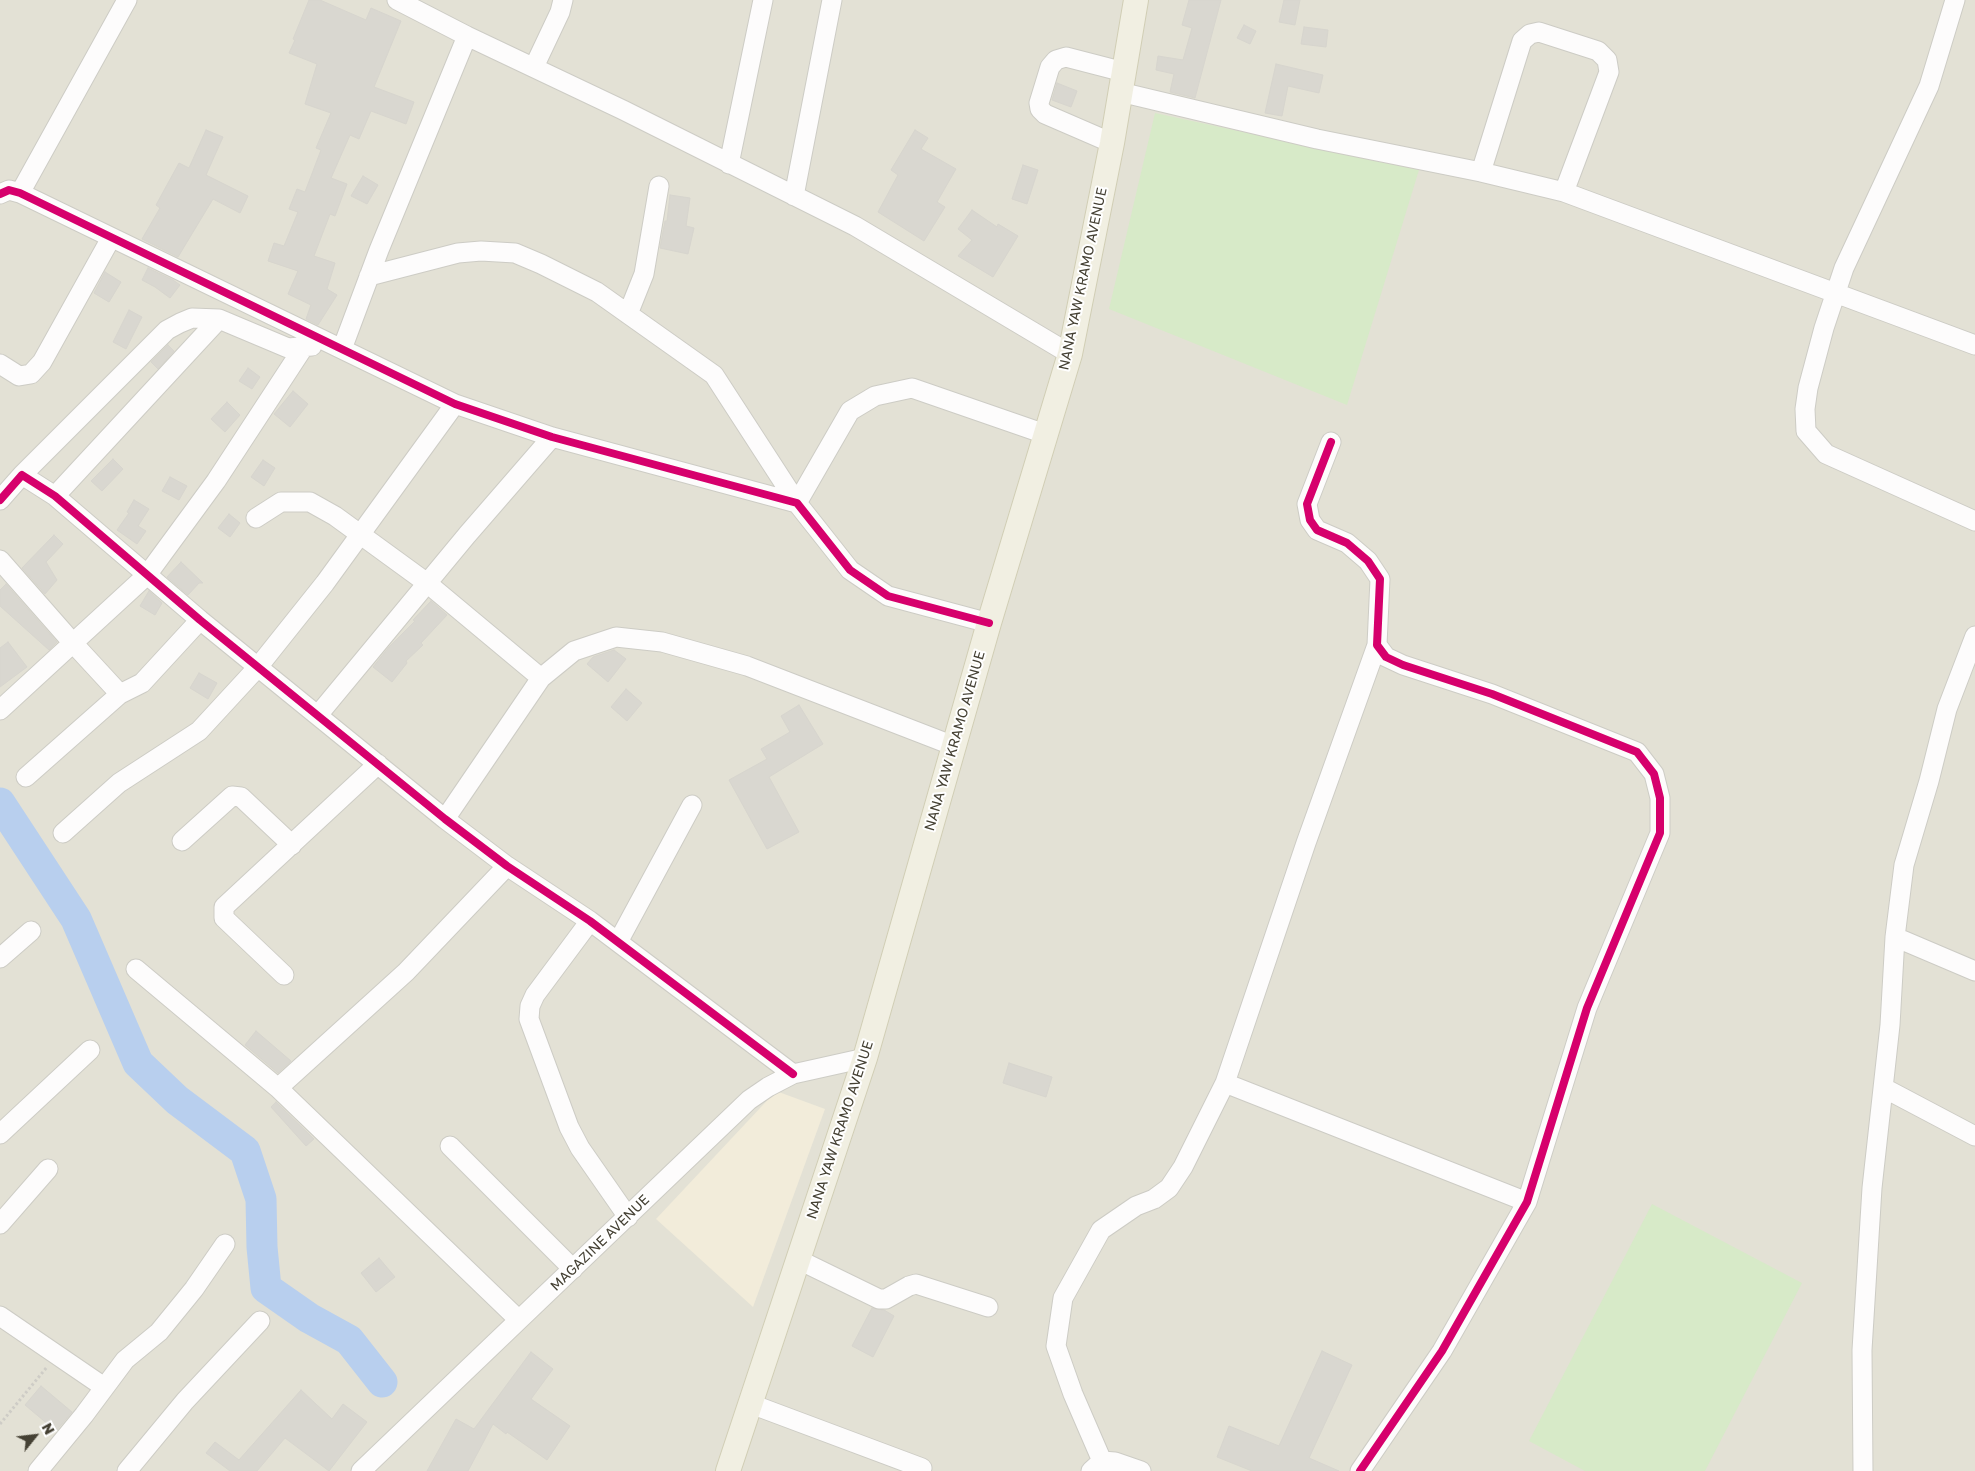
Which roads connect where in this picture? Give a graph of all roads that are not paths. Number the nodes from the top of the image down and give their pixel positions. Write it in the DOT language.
graph roads {
  1 [pos="127,0"];
  2 [pos="563,0"];
  3 [pos="763,0"];
  4 [pos="832,0"];
  5 [pos="1136,0"];
  6 [pos="1955,0"];
  7 [pos="402,1"];
  8 [pos="467,36"];
  9 [pos="534,68"];
  10 [pos="1122,82"];
  11 [pos="1112,144"];
  12 [pos="729,164"];
  13 [pos="1481,172"];
  14 [pos="659,186"];
  15 [pos="1564,192"];
  16 [pos="20,193"];
  17 [pos="0,194"];
  18 [pos="794,196"];
  19 [pos="111,238"];
  20 [pos="369,276"];
  21 [pos="1835,294"];
  22 [pos="628,314"];
  23 [pos="220,319"];
  24 [pos="1975,345"];
  25 [pos="335,346"];
  26 [pos="303,348"];
  27 [pos="1070,354"];
  28 [pos="0,364"];
  29 [pos="456,404"];
  30 [pos="1045,434"];
  31 [pos="552,437"];
  32 [pos="1331,442"];
  33 [pos="22,475"];
  34 [pos="55,496"];
  35 [pos="0,500"];
  36 [pos="797,503"];
  37 [pos="256,518"];
  38 [pos="1975,521"];
  39 [pos="360,534"];
  40 [pos="0,560"];
  41 [pos="147,575"];
  42 [pos="427,583"];
  43 [pos="200,620"];
  44 [pos="989,623"];
  45 [pos="1974,640"];
  46 [pos="72,642"];
  47 [pos="1377,645"];
  48 [pos="258,667"];
  49 [pos="541,678"];
  50 [pos="120,694"];
  51 [pos="0,710"];
  52 [pos="318,715"];
  53 [pos="954,746"];
  54 [pos="378,764"];
  55 [pos="26,777"];
  56 [pos="692,805"];
  57 [pos="445,819"];
  58 [pos="62,833"];
  59 [pos="182,841"];
  60 [pos="292,844"];
  61 [pos="507,866"];
  62 [pos="590,921"];
  63 [pos="31,931"];
  64 [pos="1895,937"];
  65 [pos="618,942"];
  66 [pos="0,958"];
  67 [pos="136,969"];
  68 [pos="1975,971"];
  69 [pos="284,976"];
  70 [pos="90,1050"];
  71 [pos="865,1058"];
  72 [pos="793,1074"];
  73 [pos="1224,1083"];
  74 [pos="278,1088"];
  75 [pos="1884,1088"];
  76 [pos="0,1134"];
  77 [pos="1975,1136"];
  78 [pos="450,1146"];
  79 [pos="48,1168"];
  80 [pos="1527,1202"];
  81 [pos="628,1217"];
  82 [pos="0,1224"];
  83 [pos="225,1244"];
  84 [pos="797,1260"];
  85 [pos="573,1268"];
  86 [pos="988,1307"];
  87 [pos="0,1316"];
  88 [pos="519,1320"];
  89 [pos="260,1321"];
  90 [pos="104,1388"];
  91 [pos="751,1404"];
  92 [pos="1096,1466"];
  93 [pos="922,1468"];
  94 [pos="38,1471"];
  95 [pos="127,1471"];
  96 [pos="361,1471"];
  97 [pos="728,1471"];
  98 [pos="1141,1471"];
  99 [pos="1360,1471"];
  100 [pos="1862,1471"];
  1 -- 16 [label="street"];
  2 -- 9 [label="street"];
  3 -- 12 [label="street"];
  4 -- 18 [label="street"];
  5 -- 10 [label="main road, NANA YAW KRAMO AVENUE"];
  6 -- 21 [label="street"];
  7 -- 8 [label="street"];
  8 -- 9 [label="street"];
  8 -- 20 [label="street"];
  9 -- 12 [label="street"];
  10 -- 11 [label="main road, NANA YAW KRAMO AVENUE"];
  10 -- 11 [label="street"];
  10 -- 13 [label="street"];
  11 -- 27 [label="main road, NANA YAW KRAMO AVENUE"];
  12 -- 18 [label="street"];
  13 -- 15 [label="street"];
  13 -- 15 [label="street"];
  14 -- 22 [label="street"];
  15 -- 21 [label="street"];
  16 -- 17 [label="street"];
  16 -- 19 [label="street"];
  18 -- 27 [label="street"];
  19 -- 25 [label="street"];
  19 -- 28 [label="street"];
  20 -- 22 [label="street"];
  20 -- 25 [label="street"];
  21 -- 24 [label="street"];
  21 -- 38 [label="street"];
  22 -- 36 [label="street"];
  23 -- 26 [label="street"];
  23 -- 33 [label="street"];
  23 -- 34 [label="street"];
  25 -- 26 [label="street"];
  25 -- 29 [label="street"];
  26 -- 41 [label="street"];
  27 -- 30 [label="main road, NANA YAW KRAMO AVENUE"];
  29 -- 31 [label="street"];
  29 -- 39 [label="street"];
  30 -- 36 [label="street"];
  30 -- 44 [label="main road, NANA YAW KRAMO AVENUE"];
  31 -- 36 [label="street"];
  31 -- 42 [label="street"];
  32 -- 47 [label="street"];
  33 -- 34 [label="street"];
  33 -- 35 [label="street"];
  34 -- 41 [label="street"];
  36 -- 44 [label="street"];
  37 -- 39 [label="street"];
  39 -- 42 [label="street"];
  39 -- 48 [label="street"];
  40 -- 46 [label="street"];
  41 -- 43 [label="street"];
  41 -- 46 [label="street"];
  42 -- 49 [label="street"];
  42 -- 52 [label="street"];
  43 -- 48 [label="street"];
  43 -- 50 [label="street"];
  44 -- 53 [label="main road, NANA YAW KRAMO AVENUE"];
  45 -- 64 [label="street"];
  46 -- 50 [label="street"];
  46 -- 51 [label="street"];
  47 -- 73 [label="street"];
  47 -- 80 [label="street"];
  48 -- 52 [label="street"];
  48 -- 58 [label="street"];
  49 -- 53 [label="street"];
  49 -- 57 [label="street"];
  50 -- 55 [label="street"];
  52 -- 54 [label="street"];
  53 -- 71 [label="main road, NANA YAW KRAMO AVENUE"];
  54 -- 57 [label="street"];
  54 -- 60 [label="street"];
  56 -- 65 [label="street"];
  57 -- 61 [label="street"];
  59 -- 60 [label="street"];
  60 -- 69 [label="street"];
  61 -- 62 [label="street"];
  61 -- 74 [label="street"];
  62 -- 65 [label="street"];
  62 -- 81 [label="street"];
  63 -- 66 [label="street"];
  64 -- 68 [label="street"];
  64 -- 75 [label="street"];
  65 -- 72 [label="street"];
  67 -- 74 [label="street"];
  70 -- 76 [label="street"];
  71 -- 72 [label="street, MAGAZINE AVENUE"];
  71 -- 84 [label="main road, NANA YAW KRAMO AVENUE"];
  72 -- 81 [label="street, MAGAZINE AVENUE"];
  73 -- 80 [label="street"];
  73 -- 92 [label="street"];
  74 -- 88 [label="street"];
  75 -- 77 [label="street"];
  75 -- 100 [label="street"];
  78 -- 85 [label="street"];
  79 -- 82 [label="street"];
  80 -- 99 [label="street"];
  81 -- 85 [label="street, MAGAZINE AVENUE"];
  83 -- 90 [label="street"];
  84 -- 86 [label="street"];
  84 -- 91 [label="main road, NANA YAW KRAMO AVENUE"];
  85 -- 88 [label="street, MAGAZINE AVENUE"];
  87 -- 90 [label="street"];
  88 -- 96 [label="street, MAGAZINE AVENUE"];
  89 -- 95 [label="street"];
  90 -- 94 [label="street"];
  91 -- 93 [label="street"];
  91 -- 97 [label="main road, NANA YAW KRAMO AVENUE"];
  92 -- 98 [label="street"];
}
